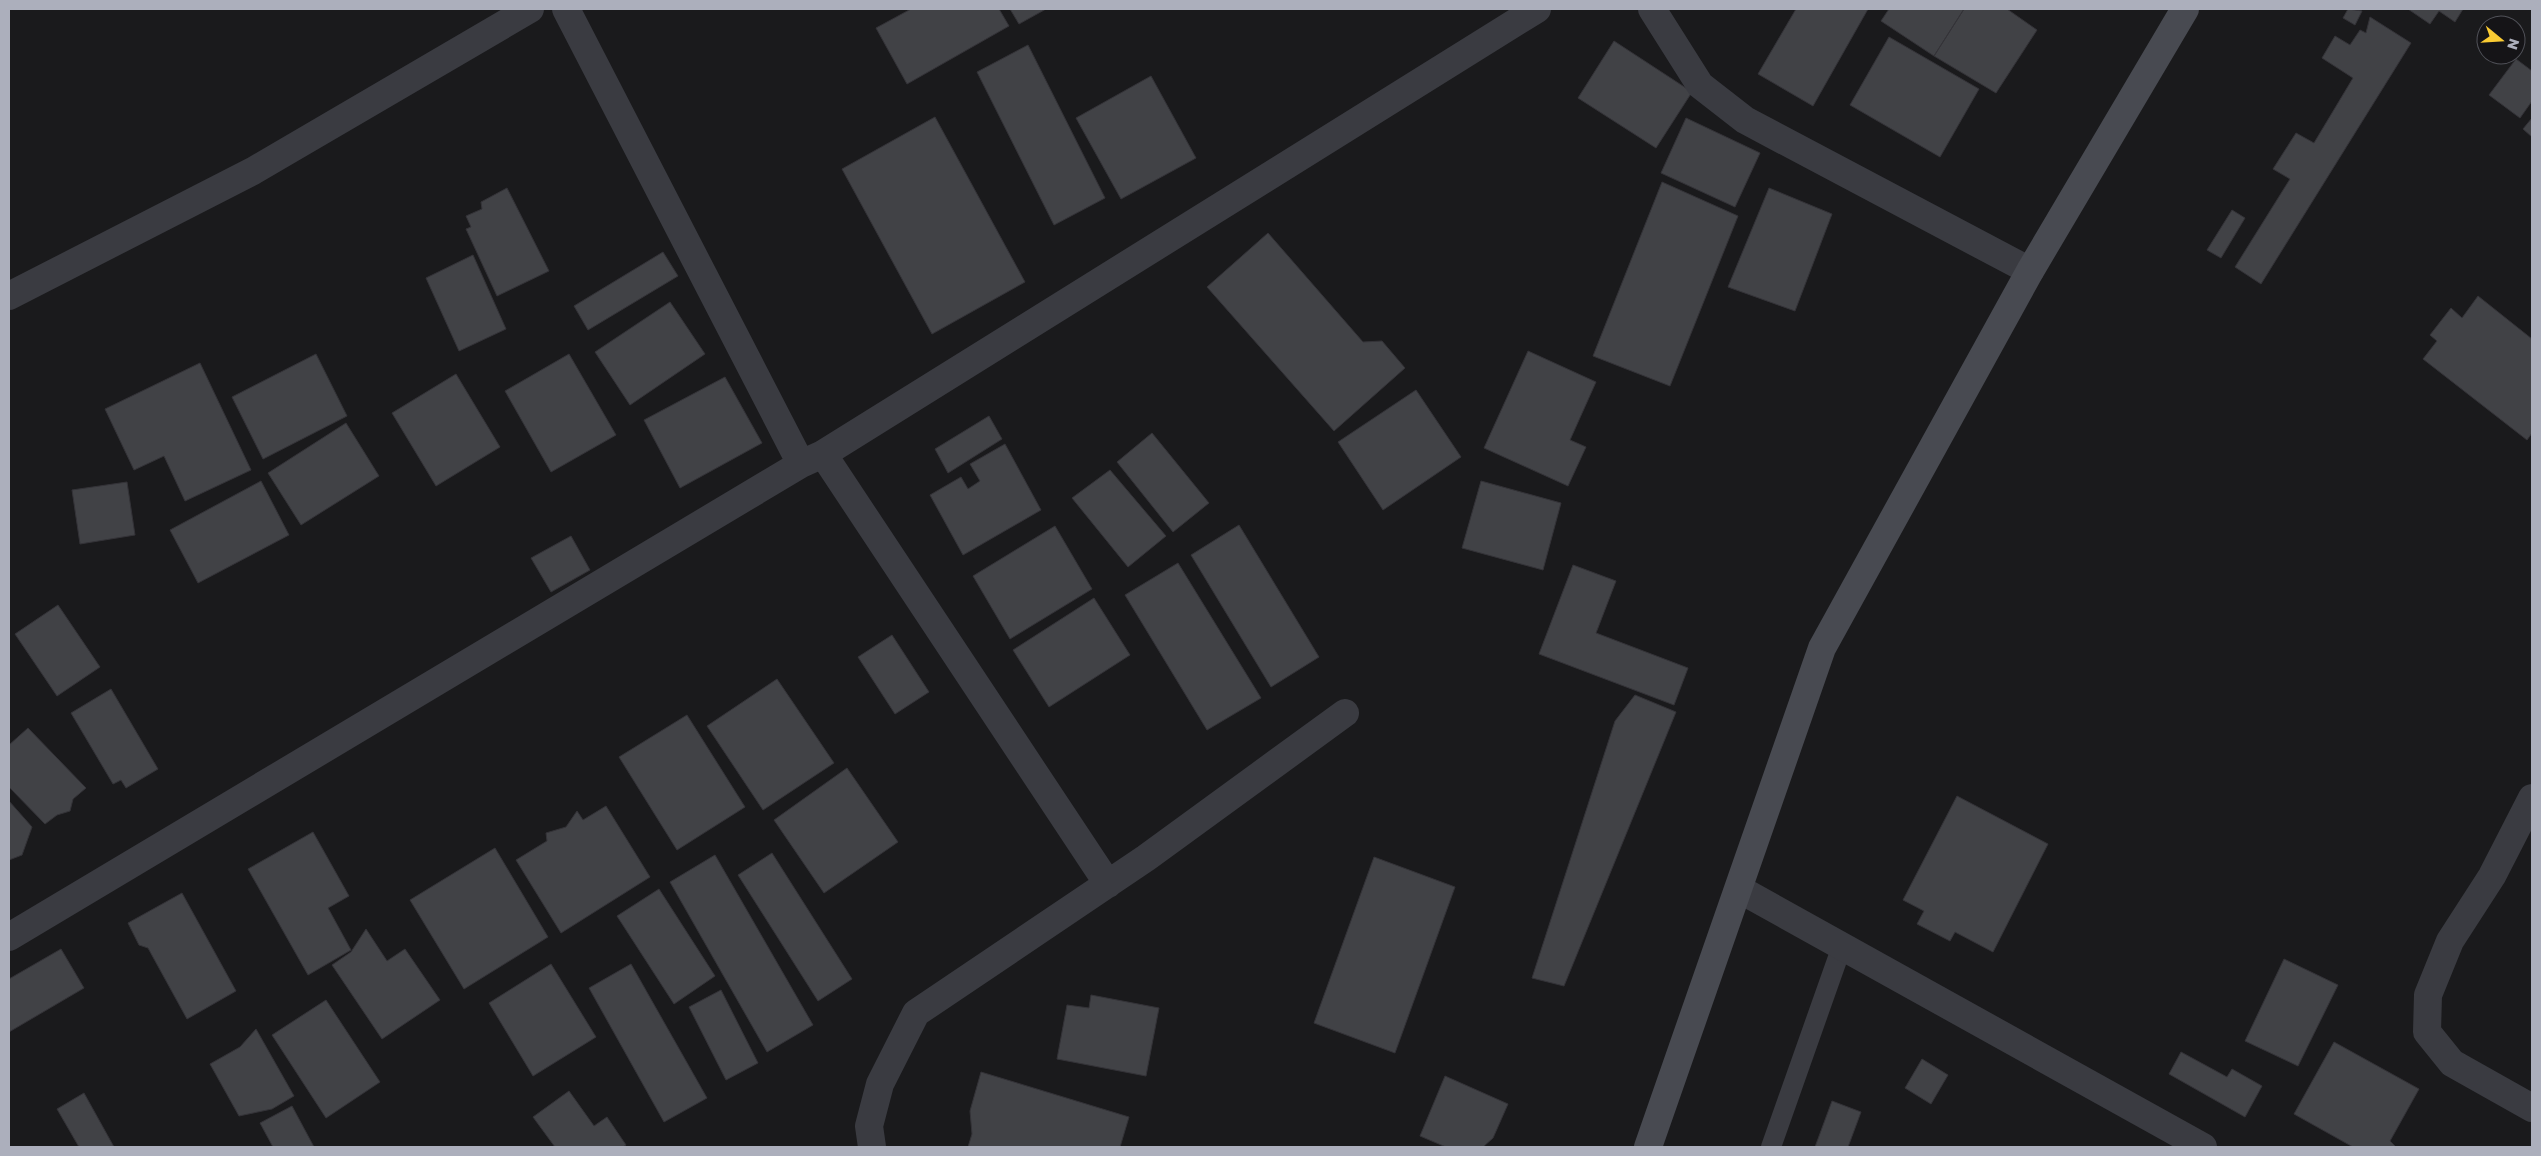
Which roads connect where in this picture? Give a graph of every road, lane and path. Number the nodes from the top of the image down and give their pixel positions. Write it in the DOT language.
graph roads {
  1 [pos="530,9"];
  2 [pos="566,9"];
  3 [pos="1537,9"];
  4 [pos="1652,9"];
  5 [pos="2185,9"];
  6 [pos="2030,271"];
  7 [pos="9,296"];
  8 [pos="812,459"];
  9 [pos="1345,713"];
  10 [pos="2532,798"];
  11 [pos="1108,884"];
  12 [pos="1739,888"];
  13 [pos="9,937"];
  14 [pos="1842,946"];
  15 [pos="2532,1108"];
  16 [pos="872,1147"];
  17 [pos="1648,1147"];
  18 [pos="1771,1147"];
  19 [pos="2204,1147"];
  1 -- 7 [label="street"];
  2 -- 8 [label="street"];
  3 -- 8 [label="street"];
  4 -- 6 [label="street"];
  5 -- 6 [label="main road"];
  6 -- 12 [label="main road"];
  8 -- 11 [label="street"];
  8 -- 13 [label="street"];
  9 -- 11 [label="street"];
  10 -- 15 [label="street"];
  11 -- 16 [label="street"];
  12 -- 14 [label="street"];
  12 -- 17 [label="main road"];
  14 -- 18 [label="lane"];
  14 -- 19 [label="street"];
}
